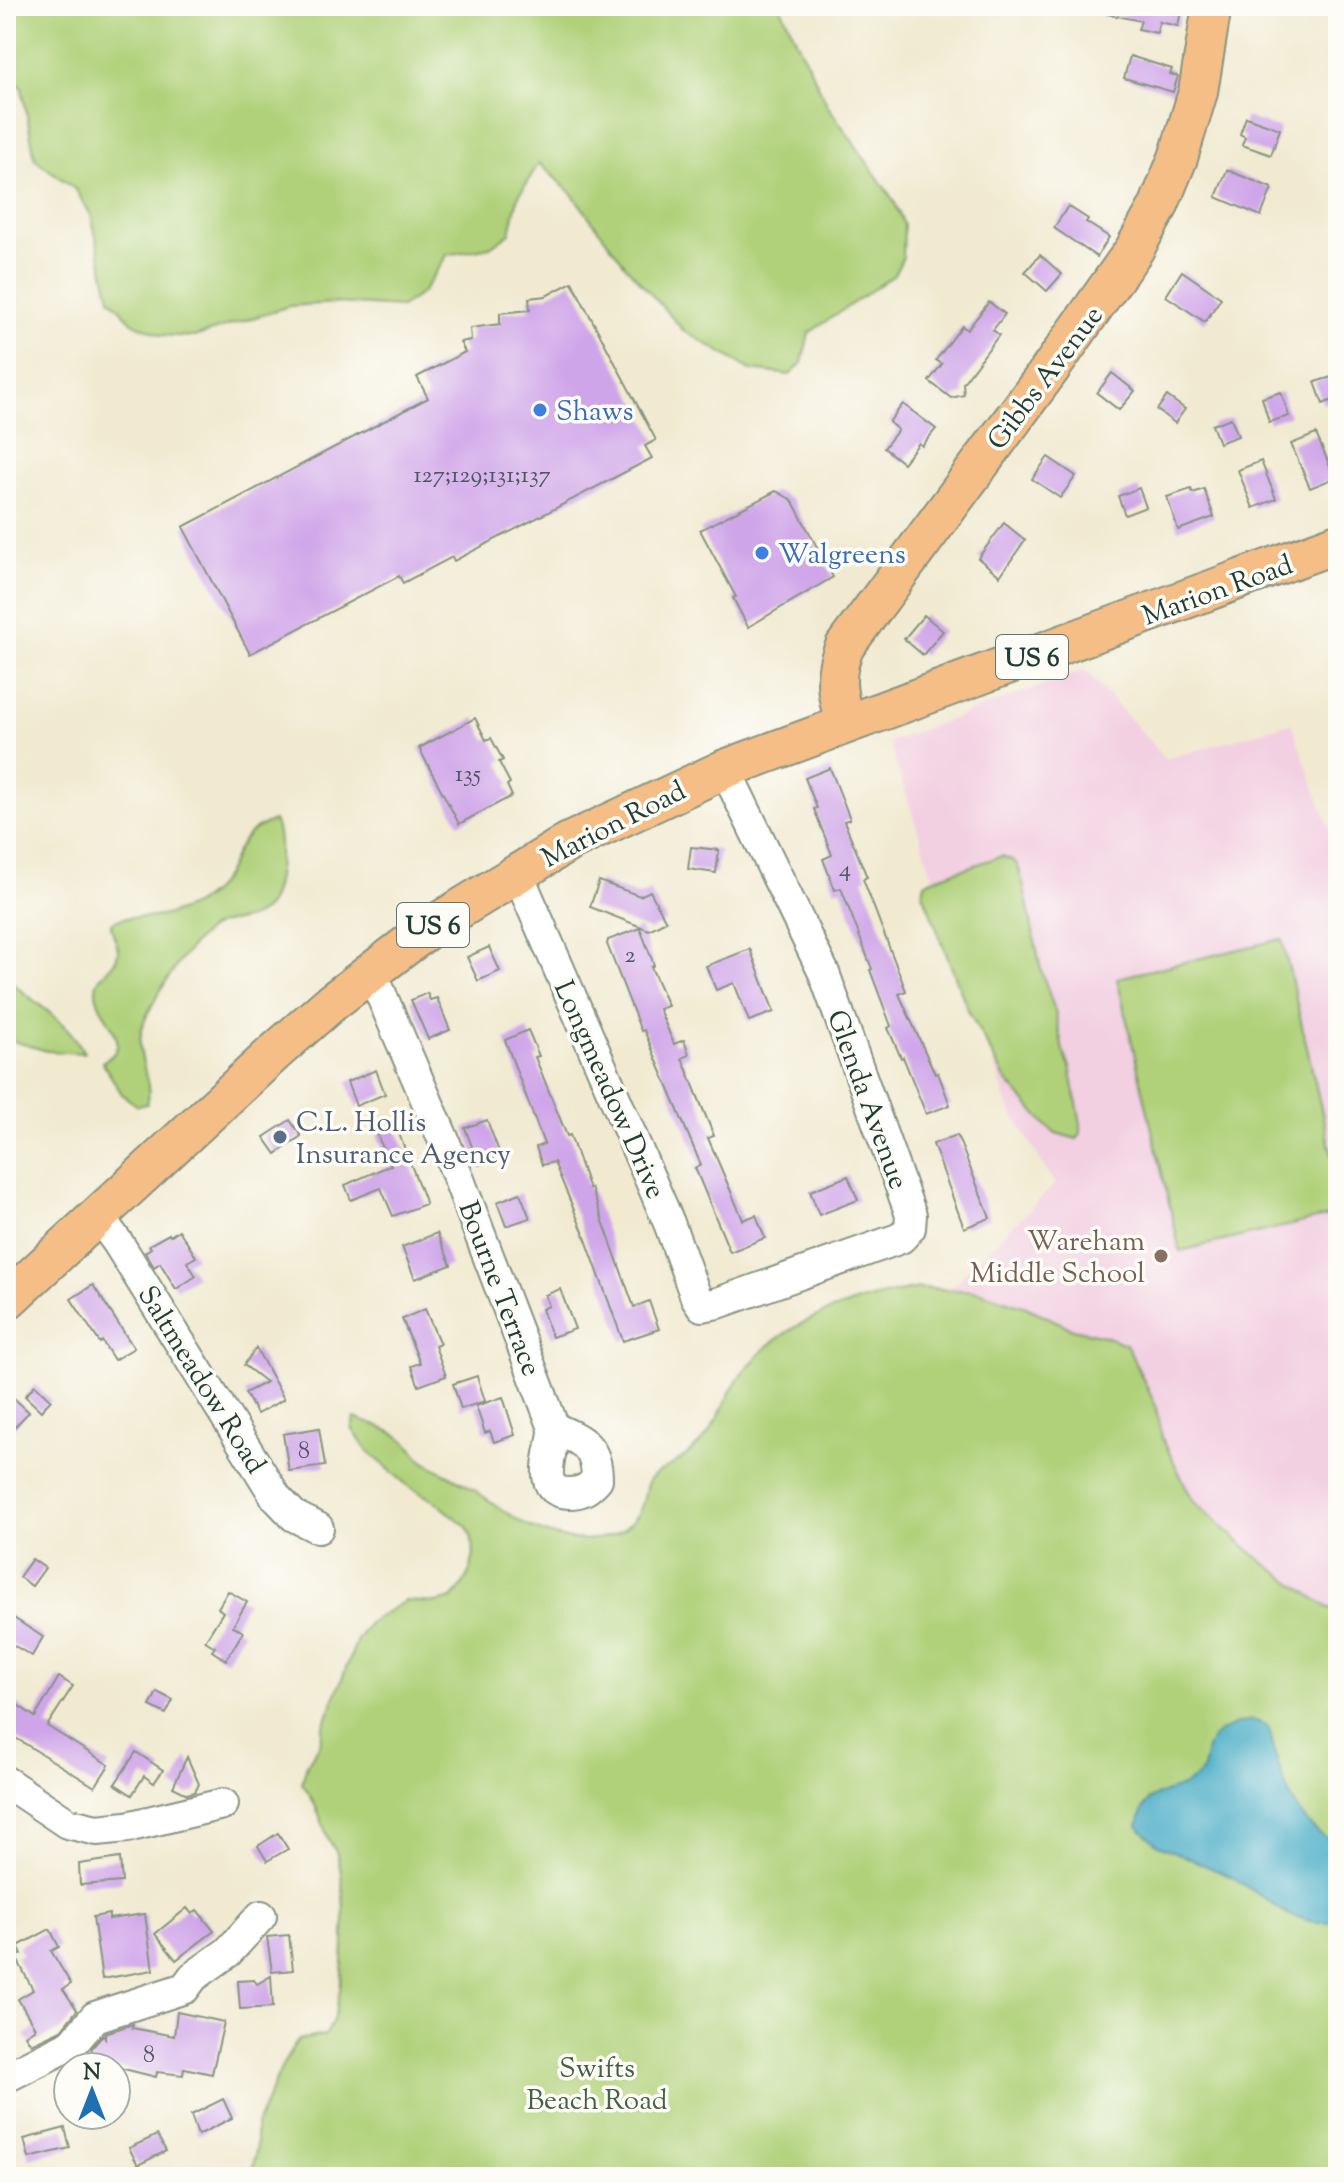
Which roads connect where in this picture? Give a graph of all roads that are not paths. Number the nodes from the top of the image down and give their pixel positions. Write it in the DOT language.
graph roads {
  1 [pos="1212,6"];
  2 [pos="1338,543"];
  3 [pos="845,724"];
  4 [pos="725,769"];
  5 [pos="517,872"];
  6 [pos="371,971"];
  7 [pos="99,1217"];
  8 [pos="6,1301"];
  9 [pos="702,1306"];
  10 [pos="554,1428"];
  11 [pos="318,1528"];
  12 [pos="6,1782"];
  13 [pos="223,1804"];
  14 [pos="261,1916"];
  15 [pos="6,2077"];
  1 -- 3 [label="main road, Gibbs Avenue"];
  2 -- 3 [label="main road, Marion Road / US 6"];
  3 -- 4 [label="main road, Marion Road / US 6"];
  4 -- 5 [label="main road, Marion Road / US 6"];
  4 -- 9 [label="street, Glenda Avenue"];
  5 -- 6 [label="main road, Marion Road / US 6"];
  5 -- 9 [label="street, Longmeadow Drive"];
  6 -- 7 [label="main road, Marion Road / US 6"];
  6 -- 10 [label="street, Bourne Terrace"];
  7 -- 8 [label="main road, Marion Road / US 6"];
  7 -- 11 [label="street, Saltmeadow Road"];
  12 -- 13 [label="street"];
  14 -- 15 [label="street"];
}
